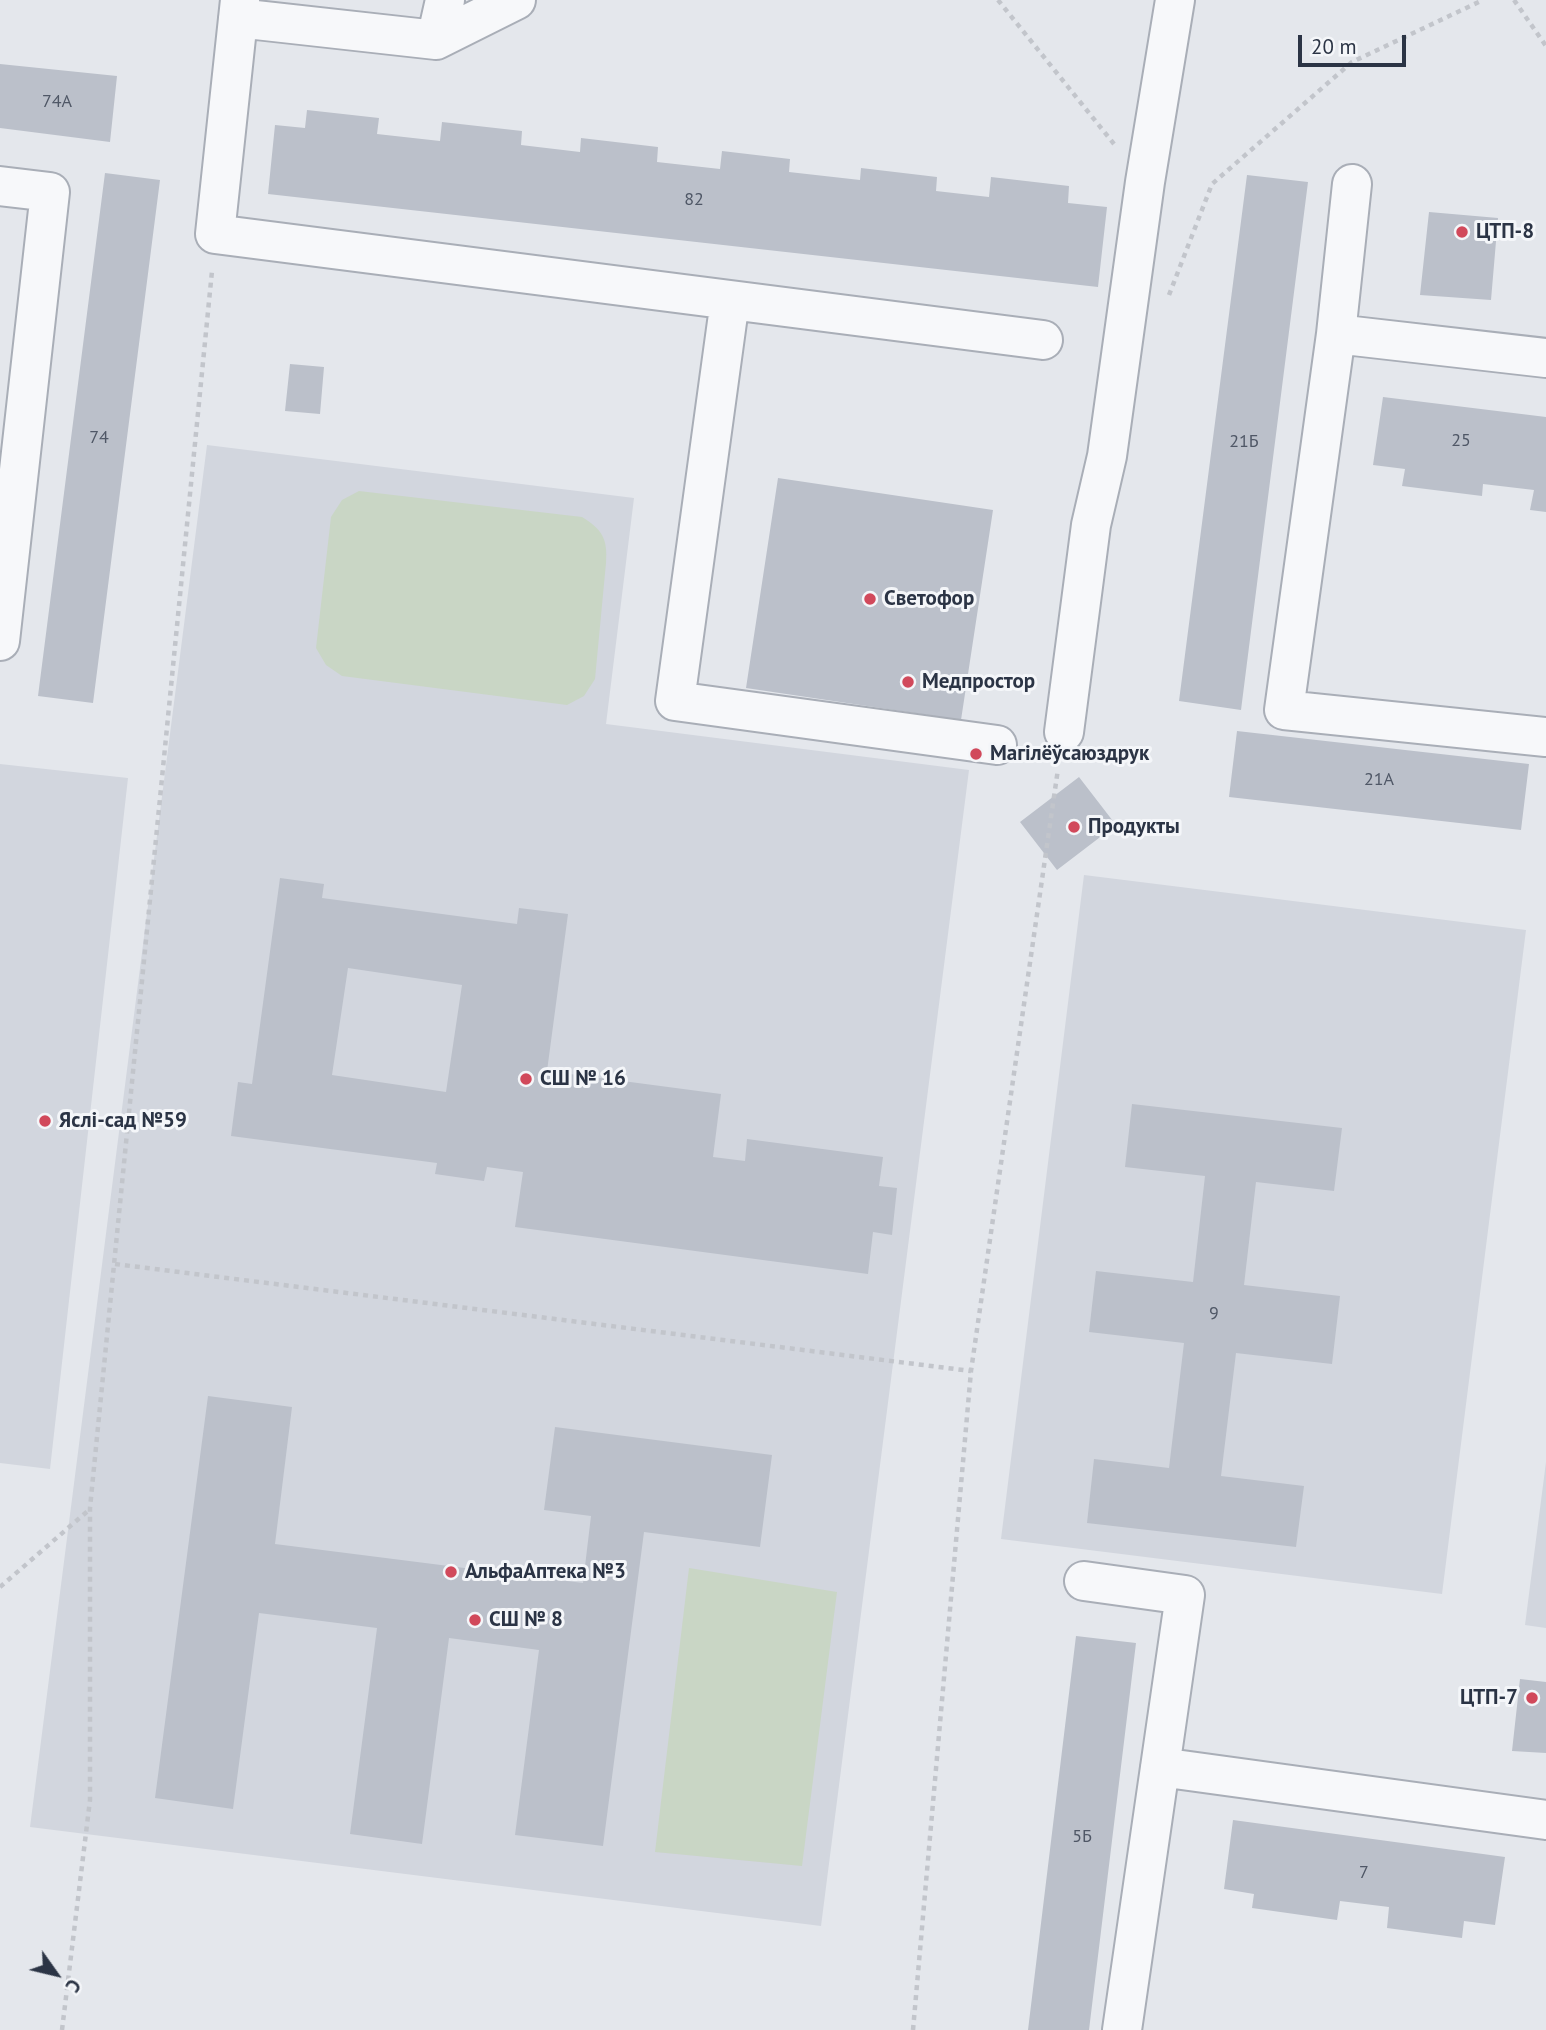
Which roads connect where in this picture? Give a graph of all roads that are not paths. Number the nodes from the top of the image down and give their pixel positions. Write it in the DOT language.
graph roads {
  1 [pos="445,0"];
  2 [pos="516,0"];
  3 [pos="1175,0"];
  4 [pos="239,9"];
  5 [pos="436,40"];
  6 [pos="1352,184"];
  7 [pos="0,186"];
  8 [pos="730,300"];
  9 [pos="1336,334"];
  10 [pos="1043,340"];
  11 [pos="1546,358"];
  12 [pos="11,447"];
  13 [pos="0,640"];
  14 [pos="1064,733"];
  15 [pos="1546,737"];
  16 [pos="996,746"];
  17 [pos="1084,1581"];
  18 [pos="1160,1767"];
  19 [pos="1546,1821"];
  20 [pos="1122,2030"];
  1 -- 5 [label="lane"];
  2 -- 5 [label="lane"];
  3 -- 14 [label="lane"];
  4 -- 5 [label="lane"];
  4 -- 8 [label="lane"];
  6 -- 9 [label="lane"];
  7 -- 12 [label="lane"];
  8 -- 10 [label="lane"];
  8 -- 16 [label="lane"];
  9 -- 11 [label="lane"];
  9 -- 15 [label="lane"];
  12 -- 13 [label="lane"];
  17 -- 18 [label="lane"];
  18 -- 19 [label="lane"];
  18 -- 20 [label="lane"];
}
